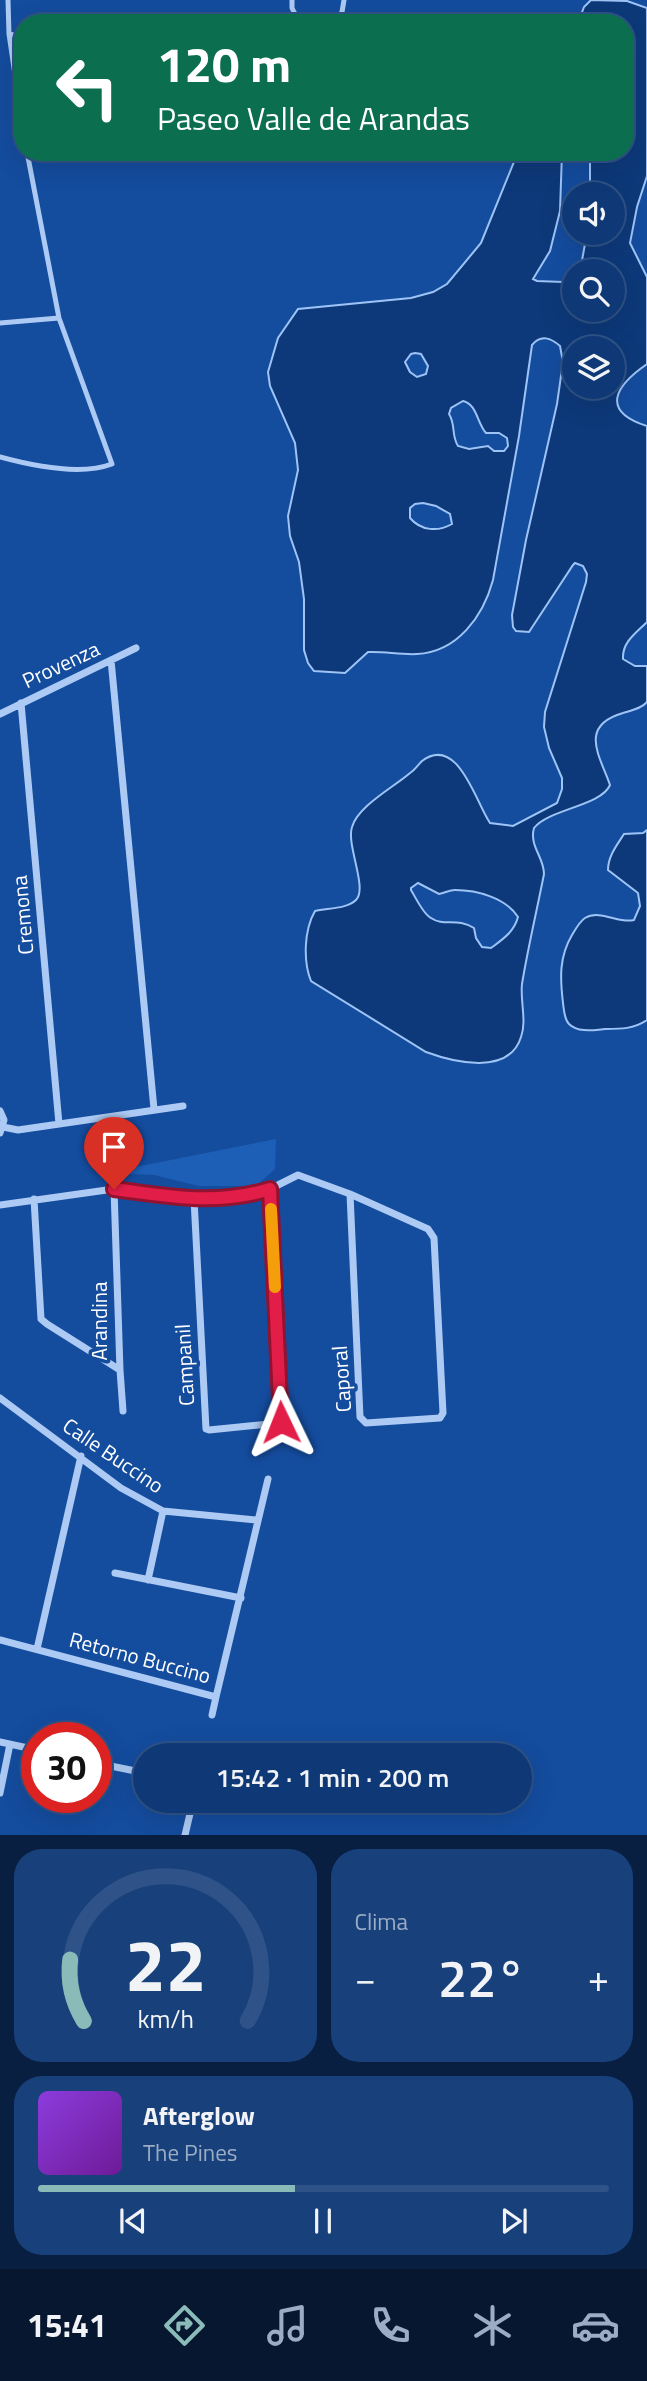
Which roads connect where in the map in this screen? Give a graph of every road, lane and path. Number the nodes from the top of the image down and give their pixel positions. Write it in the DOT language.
graph roads {
  1 [pos="8,0"];
  2 [pos="9,34"];
  3 [pos="14,35"];
  4 [pos="14,68"];
  5 [pos="29,161"];
  6 [pos="59,318"];
  7 [pos="0,323"];
  8 [pos="0,457"];
  9 [pos="136,648"];
  10 [pos="111,660"];
  11 [pos="21,703"];
  12 [pos="0,714"];
  13 [pos="183,1106"];
  14 [pos="154,1110"];
  15 [pos="0,1111"];
  16 [pos="60,1124"];
  17 [pos="2,1130"];
  18 [pos="114,1189"];
  19 [pos="270,1189"];
  20 [pos="350,1194"];
  21 [pos="34,1199"];
  22 [pos="194,1199"];
  23 [pos="0,1205"];
  24 [pos="120,1370"];
  25 [pos="0,1398"];
  26 [pos="122,1411"];
  27 [pos="81,1457"];
  28 [pos="268,1479"];
  29 [pos="163,1511"];
  30 [pos="257,1520"];
  31 [pos="115,1573"];
  32 [pos="148,1580"];
  33 [pos="240,1598"];
  34 [pos="0,1640"];
  35 [pos="37,1649"];
  36 [pos="216,1696"];
  37 [pos="212,1715"];
  38 [pos="0,1742"];
  39 [pos="10,1744"];
  40 [pos="21,1746"];
  41 [pos="112,1766"];
  42 [pos="133,1771"];
  43 [pos="0,1793"];
  44 [pos="190,1813"];
  45 [pos="185,1835"];
  1 -- 2 [label="lane"];
  2 -- 3 [label="lane"];
  2 -- 4 [label="lane"];
  5 -- 6 [label="lane"];
  6 -- 7 [label="lane"];
  6 -- 8 [label="lane"];
  9 -- 10 [label="street, Provenza"];
  10 -- 11 [label="street, Provenza"];
  10 -- 14 [label="street"];
  11 -- 12 [label="street, Provenza"];
  11 -- 16 [label="street, Cremona"];
  13 -- 14 [label="street"];
  14 -- 16 [label="street"];
  15 -- 17 [label="street"];
  16 -- 17 [label="street"];
  18 -- 21 [label="street"];
  18 -- 22 [label="street"];
  18 -- 24 [label="street, Arandina"];
  19 -- 20 [label="street"];
  19 -- 22 [label="street"];
  19 -- 22 [label="street, Campanil"];
  20 -- 20 [label="street, Caporal"];
  21 -- 23 [label="street"];
  21 -- 24 [label="street, Arandina"];
  24 -- 26 [label="street"];
  25 -- 27 [label="street, Calle Buccino"];
  27 -- 29 [label="street, Calle Buccino"];
  27 -- 35 [label="street, Retorno Buccino"];
  28 -- 30 [label="street"];
  29 -- 30 [label="street, Calle Buccino"];
  29 -- 32 [label="street"];
  30 -- 33 [label="street"];
  31 -- 32 [label="street"];
  32 -- 33 [label="street"];
  33 -- 36 [label="street"];
  34 -- 35 [label="street, Retorno Buccino"];
  35 -- 36 [label="street, Retorno Buccino"];
  36 -- 37 [label="street, Retorno Buccino"];
  38 -- 39 [label="street"];
  39 -- 40 [label="street"];
  39 -- 43 [label="street"];
  41 -- 42 [label="street"];
  44 -- 45 [label="street"];
}
